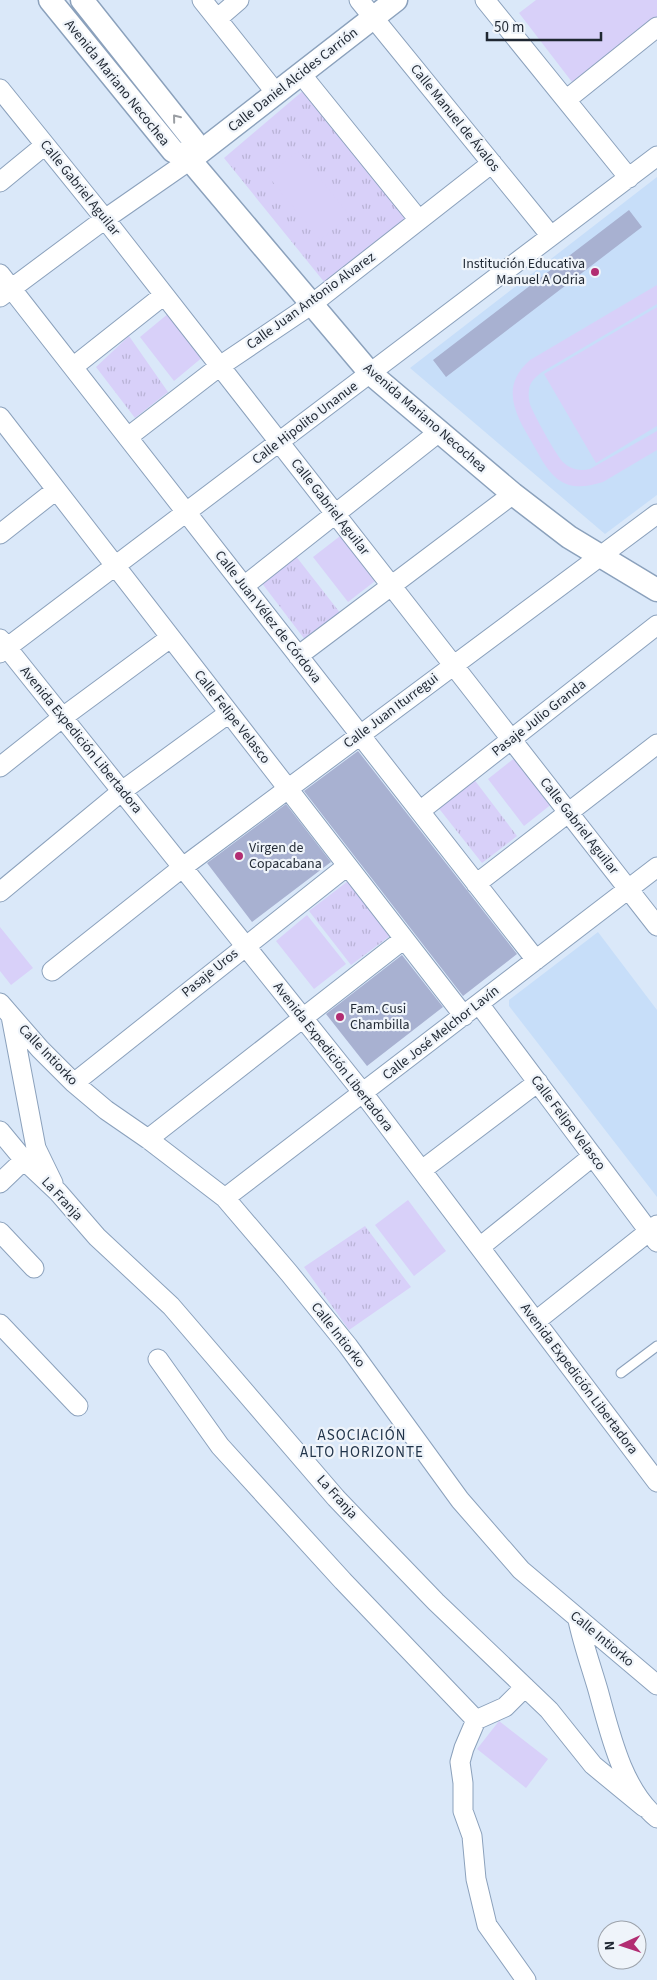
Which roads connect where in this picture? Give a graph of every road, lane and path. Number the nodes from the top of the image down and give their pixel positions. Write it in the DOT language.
graph roads {
  1 [pos="50,0"];
  2 [pos="82,0"];
  3 [pos="202,0"];
  4 [pos="239,0"];
  5 [pos="359,0"];
  6 [pos="396,0"];
  7 [pos="485,0"];
  8 [pos="373,17"];
  9 [pos="217,19"];
  10 [pos="657,27"];
  11 [pos="301,74"];
  12 [pos="0,89"];
  13 [pos="276,93"];
  14 [pos="566,100"];
  15 [pos="45,144"];
  16 [pos="657,156"];
  17 [pos="190,160"];
  18 [pos="492,163"];
  19 [pos="629,178"];
  20 [pos="0,182"];
  21 [pos="105,218"];
  22 [pos="419,220"];
  23 [pos="551,236"];
  24 [pos="4,286"];
  25 [pos="164,294"];
  26 [pos="312,304"];
  27 [pos="220,366"];
  28 [pos="73,367"];
  29 [pos="370,373"];
  30 [pos="1,419"];
  31 [pos="439,432"];
  32 [pos="128,437"];
  33 [pos="279,442"];
  34 [pos="56,490"];
  35 [pos="513,494"];
  36 [pos="186,512"];
  37 [pos="335,514"];
  38 [pos="657,514"];
  39 [pos="0,534"];
  40 [pos="600,556"];
  41 [pos="115,566"];
  42 [pos="390,584"];
  43 [pos="244,586"];
  44 [pos="657,590"];
  45 [pos="657,625"];
  46 [pos="170,638"];
  47 [pos="2,646"];
  48 [pos="298,656"];
  49 [pos="453,664"];
  50 [pos="229,713"];
  51 [pos="63,717"];
  52 [pos="360,734"];
  53 [pos="512,740"];
  54 [pos="657,744"];
  55 [pos="0,767"];
  56 [pos="287,788"];
  57 [pos="122,791"];
  58 [pos="420,811"];
  59 [pos="568,812"];
  60 [pos="347,866"];
  61 [pos="183,867"];
  62 [pos="657,867"];
  63 [pos="476,884"];
  64 [pos="628,889"];
  65 [pos="0,892"];
  66 [pos="657,926"];
  67 [pos="404,940"];
  68 [pos="245,945"];
  69 [pos="536,960"];
  70 [pos="52,971"];
  71 [pos="479,1004"];
  72 [pos="5,1009"];
  73 [pos="464,1016"];
  74 [pos="304,1018"];
  75 [pos="538,1082"];
  76 [pos="74,1083"];
  77 [pos="364,1093"];
  78 [pos="0,1131"];
  79 [pos="148,1139"];
  80 [pos="593,1156"];
  81 [pos="24,1160"];
  82 [pos="422,1170"];
  83 [pos="0,1183"];
  84 [pos="58,1192"];
  85 [pos="225,1198"];
  86 [pos="0,1232"];
  87 [pos="654,1232"];
  88 [pos="480,1247"];
  89 [pos="34,1268"];
  90 [pos="536,1321"];
  91 [pos="0,1324"];
  92 [pos="657,1346"];
  93 [pos="158,1359"];
  94 [pos="621,1373"];
  95 [pos="78,1406"];
  96 [pos="654,1471"];
  97 [pos="578,1620"];
  98 [pos="657,1685"];
  99 [pos="525,1687"];
  100 [pos="476,1720"];
  101 [pos="650,1812"];
  102 [pos="526,1980"];
  1 -- 17 [label="street, Avenida Mariano Necochea"];
  17 -- 2 [label="street, Avenida Mariano Necochea, one-way"];
  3 -- 9 [label="street"];
  4 -- 9 [label="street"];
  5 -- 8 [label="street, Calle Manuel de Ávalos"];
  6 -- 8 [label="street, Calle Daniel Alcides Carrión"];
  7 -- 14 [label="street"];
  8 -- 11 [label="street, Calle Daniel Alcides Carrión"];
  8 -- 18 [label="street, Calle Manuel de Ávalos"];
  9 -- 13 [label="street"];
  10 -- 14 [label="street"];
  11 -- 13 [label="street, Calle Daniel Alcides Carrión"];
  11 -- 22 [label="street"];
  12 -- 15 [label="street, Calle Gabriel Aguilar"];
  13 -- 17 [label="street, Calle Daniel Alcides Carrión"];
  14 -- 19 [label="street"];
  15 -- 20 [label="street"];
  15 -- 21 [label="street, Calle Gabriel Aguilar"];
  16 -- 19 [label="street, Calle Hipolito Unanue"];
  17 -- 21 [label="street"];
  17 -- 26 [label="street, Avenida Mariano Necochea"];
  18 -- 22 [label="street, Calle Juan Antonio Alvarez"];
  18 -- 23 [label="street, Calle Manuel de Ávalos"];
  19 -- 23 [label="street, Calle Hipolito Unanue"];
  21 -- 24 [label="street"];
  21 -- 25 [label="street, Calle Gabriel Aguilar"];
  22 -- 26 [label="street, Calle Juan Antonio Alvarez"];
  23 -- 29 [label="street, Calle Hipolito Unanue"];
  24 -- 28 [label="street, Calle Juan Vélez de Córdova"];
  25 -- 27 [label="street, Calle Gabriel Aguilar"];
  25 -- 28 [label="street"];
  26 -- 27 [label="street, Calle Juan Antonio Alvarez"];
  26 -- 29 [label="street, Avenida Mariano Necochea"];
  27 -- 32 [label="street, Calle Juan Antonio Alvarez"];
  27 -- 33 [label="street, Calle Gabriel Aguilar"];
  28 -- 32 [label="street, Calle Juan Vélez de Córdova"];
  29 -- 31 [label="street, Avenida Mariano Necochea"];
  29 -- 33 [label="street, Calle Hipolito Unanue"];
  30 -- 34 [label="street, Calle Felipe Velasco"];
  31 -- 35 [label="street, Avenida Mariano Necochea"];
  31 -- 37 [label="street"];
  32 -- 36 [label="street, Calle Juan Vélez de Córdova"];
  33 -- 36 [label="street, Calle Hipolito Unanue"];
  33 -- 37 [label="street, Calle Gabriel Aguilar"];
  34 -- 39 [label="street"];
  34 -- 41 [label="street, Calle Felipe Velasco"];
  35 -- 40 [label="street, Avenida Mariano Necochea"];
  35 -- 42 [label="street"];
  36 -- 41 [label="street, Calle Hipolito Unanue"];
  36 -- 43 [label="street, Calle Juan Vélez de Córdova"];
  37 -- 42 [label="street, Calle Gabriel Aguilar"];
  37 -- 43 [label="street"];
  38 -- 40 [label="street, Calle Juan Iturregui"];
  40 -- 44 [label="street, Avenida Mariano Necochea"];
  40 -- 49 [label="street, Calle Juan Iturregui"];
  41 -- 46 [label="street, Calle Felipe Velasco"];
  41 -- 47 [label="street, Calle Hipolito Unanue"];
  42 -- 48 [label="street"];
  42 -- 49 [label="street, Calle Gabriel Aguilar"];
  43 -- 48 [label="street, Calle Juan Vélez de Córdova"];
  45 -- 53 [label="street, Pasaje Julio Granda"];
  46 -- 50 [label="street, Calle Felipe Velasco"];
  46 -- 51 [label="street"];
  47 -- 51 [label="street, Avenida Expedición Libertadora"];
  48 -- 52 [label="street, Calle Juan Vélez de Córdova"];
  49 -- 52 [label="street, Calle Juan Iturregui"];
  49 -- 53 [label="street, Calle Gabriel Aguilar"];
  50 -- 56 [label="street, Calle Felipe Velasco"];
  50 -- 57 [label="street"];
  51 -- 55 [label="street"];
  51 -- 57 [label="street, Avenida Expedición Libertadora"];
  52 -- 56 [label="street, Calle Juan Iturregui"];
  52 -- 58 [label="street, Calle Juan Vélez de Córdova"];
  53 -- 58 [label="street, Pasaje Julio Granda"];
  53 -- 59 [label="street, Calle Gabriel Aguilar"];
  54 -- 59 [label="street"];
  56 -- 60 [label="street, Calle Felipe Velasco"];
  56 -- 61 [label="street, Calle Juan Iturregui"];
  57 -- 61 [label="street, Avenida Expedición Libertadora"];
  57 -- 65 [label="street"];
  58 -- 63 [label="street, Calle Juan Vélez de Córdova"];
  59 -- 63 [label="street"];
  59 -- 64 [label="street, Calle Gabriel Aguilar"];
  60 -- 67 [label="street, Calle Felipe Velasco"];
  60 -- 68 [label="street, Pasaje Uros"];
  61 -- 68 [label="street, Avenida Expedición Libertadora"];
  61 -- 70 [label="street, Calle Juan Iturregui"];
  62 -- 64 [label="street, Calle José Melchor Lavín"];
  63 -- 69 [label="street, Calle Juan Vélez de Córdova"];
  64 -- 66 [label="street, Calle Gabriel Aguilar"];
  64 -- 69 [label="street, Calle José Melchor Lavín"];
  67 -- 73 [label="street, Calle Felipe Velasco"];
  67 -- 74 [label="street"];
  68 -- 74 [label="street, Avenida Expedición Libertadora"];
  68 -- 76 [label="street, Pasaje Uros"];
  69 -- 71 [label="street, Calle José Melchor Lavín"];
  71 -- 73 [label="street, Calle José Melchor Lavín"];
  71 -- 75 [label="street, Calle Felipe Velasco"];
  72 -- 76 [label="street, Calle Intiorko"];
  72 -- 84 [label="street"];
  73 -- 77 [label="street, Calle José Melchor Lavín"];
  74 -- 77 [label="street, Avenida Expedición Libertadora"];
  74 -- 79 [label="street"];
  75 -- 80 [label="street, Calle Felipe Velasco"];
  75 -- 82 [label="street"];
  76 -- 79 [label="street, Calle Intiorko"];
  77 -- 82 [label="street, Avenida Expedición Libertadora"];
  77 -- 85 [label="street, Calle José Melchor Lavín"];
  78 -- 81 [label="street, La Franja"];
  79 -- 85 [label="street, Calle Intiorko"];
  80 -- 87 [label="street, Calle Felipe Velasco"];
  80 -- 88 [label="street"];
  81 -- 83 [label="street"];
  81 -- 84 [label="street, La Franja"];
  82 -- 88 [label="street, Avenida Expedición Libertadora"];
  84 -- 99 [label="street, La Franja"];
  85 -- 97 [label="street, Calle Intiorko"];
  86 -- 89 [label="street"];
  87 -- 90 [label="street"];
  88 -- 90 [label="street, Avenida Expedición Libertadora"];
  90 -- 96 [label="street, Avenida Expedición Libertadora"];
  91 -- 95 [label="street"];
  92 -- 94 [label="lane"];
  93 -- 100 [label="street"];
  97 -- 98 [label="street, Calle Intiorko"];
  97 -- 101 [label="street, La Franja"];
  99 -- 100 [label="street"];
  99 -- 101 [label="street, La Franja"];
  100 -- 102 [label="street"];
}
